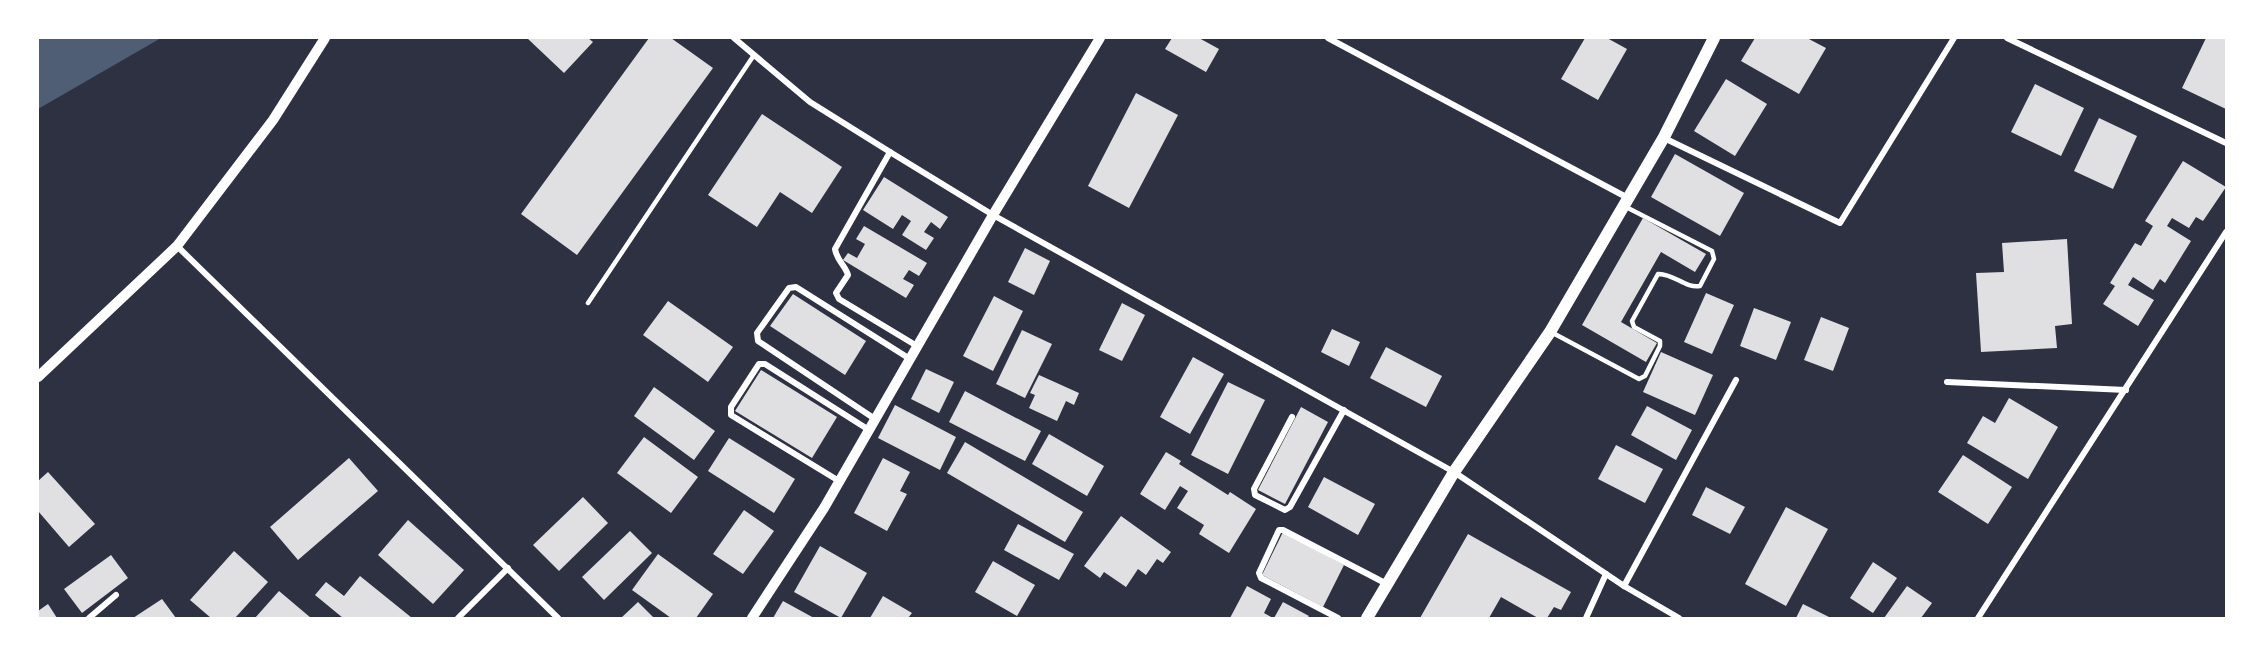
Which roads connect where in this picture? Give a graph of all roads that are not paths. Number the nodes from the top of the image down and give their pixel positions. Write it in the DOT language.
graph roads {
  1 [pos="325,38"];
  2 [pos="734,38"];
  3 [pos="1100,38"];
  4 [pos="1328,38"];
  5 [pos="1714,38"];
  6 [pos="1954,38"];
  7 [pos="2007,38"];
  8 [pos="2020,40"];
  9 [pos="754,55"];
  10 [pos="1664,137"];
  11 [pos="2226,143"];
  12 [pos="890,152"];
  13 [pos="1626,202"];
  14 [pos="993,215"];
  15 [pos="2226,232"];
  16 [pos="177,246"];
  17 [pos="588,303"];
  18 [pos="1550,332"];
  19 [pos="917,346"];
  20 [pos="910,359"];
  21 [pos="38,377"];
  22 [pos="1736,380"];
  23 [pos="1947,382"];
  24 [pos="2126,390"];
  25 [pos="1344,410"];
  26 [pos="1292,417"];
  27 [pos="875,419"];
  28 [pos="868,430"];
  29 [pos="1455,472"];
  30 [pos="839,481"];
  31 [pos="508,568"];
  32 [pos="1606,574"];
  33 [pos="1388,584"];
  34 [pos="1624,586"];
  35 [pos="116,595"];
  36 [pos="89,618"];
  37 [pos="458,618"];
  38 [pos="558,618"];
  39 [pos="752,618"];
  40 [pos="1338,618"];
  41 [pos="1367,618"];
  42 [pos="1587,618"];
  43 [pos="1679,618"];
  44 [pos="1978,618"];
  1 -- 16 [label="street"];
  2 -- 9 [label="street"];
  3 -- 14 [label="street"];
  4 -- 13 [label="street"];
  5 -- 10 [label="main road"];
  6 -- 10 [label="street"];
  7 -- 8 [label="street"];
  8 -- 11 [label="street"];
  9 -- 12 [label="street"];
  9 -- 17 [label="lane"];
  10 -- 13 [label="main road"];
  12 -- 14 [label="street"];
  12 -- 19 [label="street"];
  13 -- 18 [label="main road"];
  13 -- 18 [label="lane"];
  14 -- 19 [label="street"];
  14 -- 25 [label="street"];
  15 -- 24 [label="street"];
  16 -- 21 [label="street"];
  16 -- 31 [label="street"];
  18 -- 29 [label="main road"];
  19 -- 20 [label="street"];
  20 -- 27 [label="street"];
  20 -- 27 [label="street"];
  22 -- 34 [label="street"];
  23 -- 24 [label="street"];
  24 -- 44 [label="street"];
  25 -- 26 [label="street"];
  25 -- 29 [label="street"];
  27 -- 28 [label="street"];
  28 -- 30 [label="street"];
  28 -- 30 [label="street"];
  29 -- 32 [label="street"];
  29 -- 33 [label="main road"];
  30 -- 39 [label="street"];
  31 -- 37 [label="street"];
  31 -- 38 [label="street"];
  32 -- 34 [label="street"];
  32 -- 42 [label="street"];
  33 -- 40 [label="street"];
  33 -- 41 [label="main road"];
  34 -- 43 [label="street"];
  35 -- 36 [label="street"];
}
